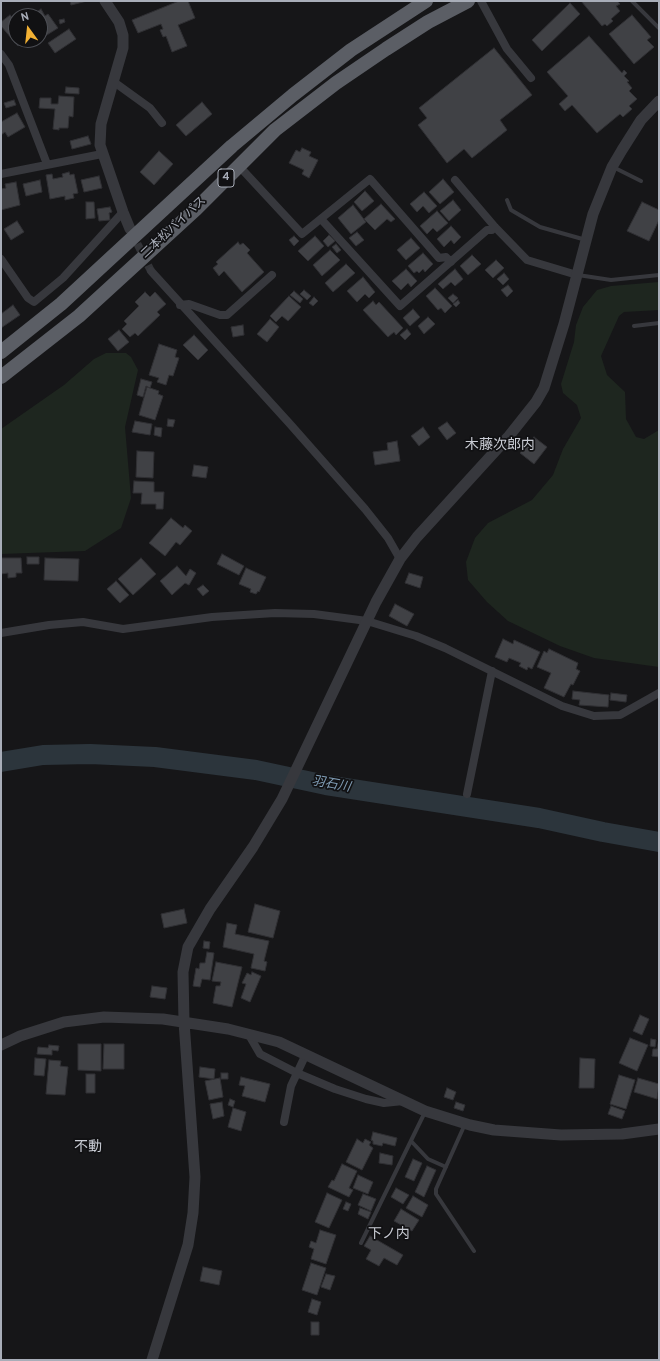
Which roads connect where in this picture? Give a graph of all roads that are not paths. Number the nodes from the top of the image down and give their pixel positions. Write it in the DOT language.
graph roads {
  1 [pos="105,1"];
  2 [pos="426,1"];
  3 [pos="468,1"];
  4 [pos="481,1"];
  5 [pos="632,1"];
  6 [pos="659,28"];
  7 [pos="1,54"];
  8 [pos="531,78"];
  9 [pos="114,82"];
  10 [pos="659,101"];
  11 [pos="162,123"];
  12 [pos="102,154"];
  13 [pos="47,164"];
  14 [pos="238,165"];
  15 [pos="612,167"];
  16 [pos="1,174"];
  17 [pos="455,180"];
  18 [pos="641,181"];
  19 [pos="506,200"];
  20 [pos="123,212"];
  21 [pos="321,219"];
  22 [pos="495,227"];
  23 [pos="130,229"];
  24 [pos="586,240"];
  25 [pos="1,259"];
  26 [pos="451,262"];
  27 [pos="150,271"];
  28 [pos="272,275"];
  29 [pos="577,275"];
  30 [pos="659,275"];
  31 [pos="180,305"];
  32 [pos="659,323"];
  33 [pos="634,326"];
  34 [pos="1,352"];
  35 [pos="1,377"];
  36 [pos="400,559"];
  37 [pos="367,622"];
  38 [pos="1,633"];
  39 [pos="492,671"];
  40 [pos="659,693"];
  41 [pos="467,794"];
  42 [pos="184,1022"];
  43 [pos="250,1035"];
  44 [pos="1,1045"];
  45 [pos="306,1054"];
  46 [pos="297,1073"];
  47 [pos="404,1101"];
  48 [pos="425,1111"];
  49 [pos="284,1122"];
  50 [pos="466,1124"];
  51 [pos="659,1129"];
  52 [pos="411,1141"];
  53 [pos="446,1166"];
  54 [pos="362,1243"];
  55 [pos="474,1251"];
  56 [pos="152,1360"];
  1 -- 9 [label="street"];
  2 -- 34 [label="highway, 二本松バイパス / 4"];
  3 -- 14 [label="highway, 二本松バイパス / 4"];
  4 -- 8 [label="street"];
  5 -- 6 [label="lane"];
  7 -- 13 [label="street"];
  9 -- 11 [label="street"];
  9 -- 12 [label="street"];
  10 -- 15 [label="street"];
  12 -- 13 [label="street"];
  12 -- 20 [label="street"];
  13 -- 16 [label="street"];
  14 -- 21 [label="street"];
  14 -- 35 [label="highway, 二本松バイパス / 4"];
  15 -- 18 [label="lane"];
  15 -- 24 [label="street"];
  17 -- 22 [label="street"];
  19 -- 24 [label="lane"];
  20 -- 23 [label="street"];
  20 -- 25 [label="street"];
  21 -- 26 [label="street"];
  21 -- 26 [label="street"];
  22 -- 26 [label="street"];
  22 -- 29 [label="street"];
  24 -- 29 [label="street"];
  27 -- 31 [label="street"];
  28 -- 31 [label="street"];
  29 -- 30 [label="lane"];
  29 -- 36 [label="street"];
  31 -- 36 [label="street"];
  32 -- 33 [label="lane"];
  36 -- 37 [label="street"];
  37 -- 38 [label="street"];
  37 -- 39 [label="street"];
  37 -- 42 [label="street"];
  39 -- 40 [label="street"];
  39 -- 41 [label="street"];
  42 -- 43 [label="street"];
  42 -- 44 [label="street"];
  42 -- 56 [label="street"];
  43 -- 45 [label="street"];
  43 -- 46 [label="street"];
  45 -- 46 [label="street"];
  45 -- 47 [label="street"];
  46 -- 47 [label="street"];
  46 -- 49 [label="street"];
  47 -- 48 [label="street"];
  48 -- 50 [label="street"];
  48 -- 52 [label="lane"];
  50 -- 51 [label="street"];
  50 -- 53 [label="lane"];
  52 -- 53 [label="lane"];
  52 -- 54 [label="lane"];
  53 -- 55 [label="lane"];
}
